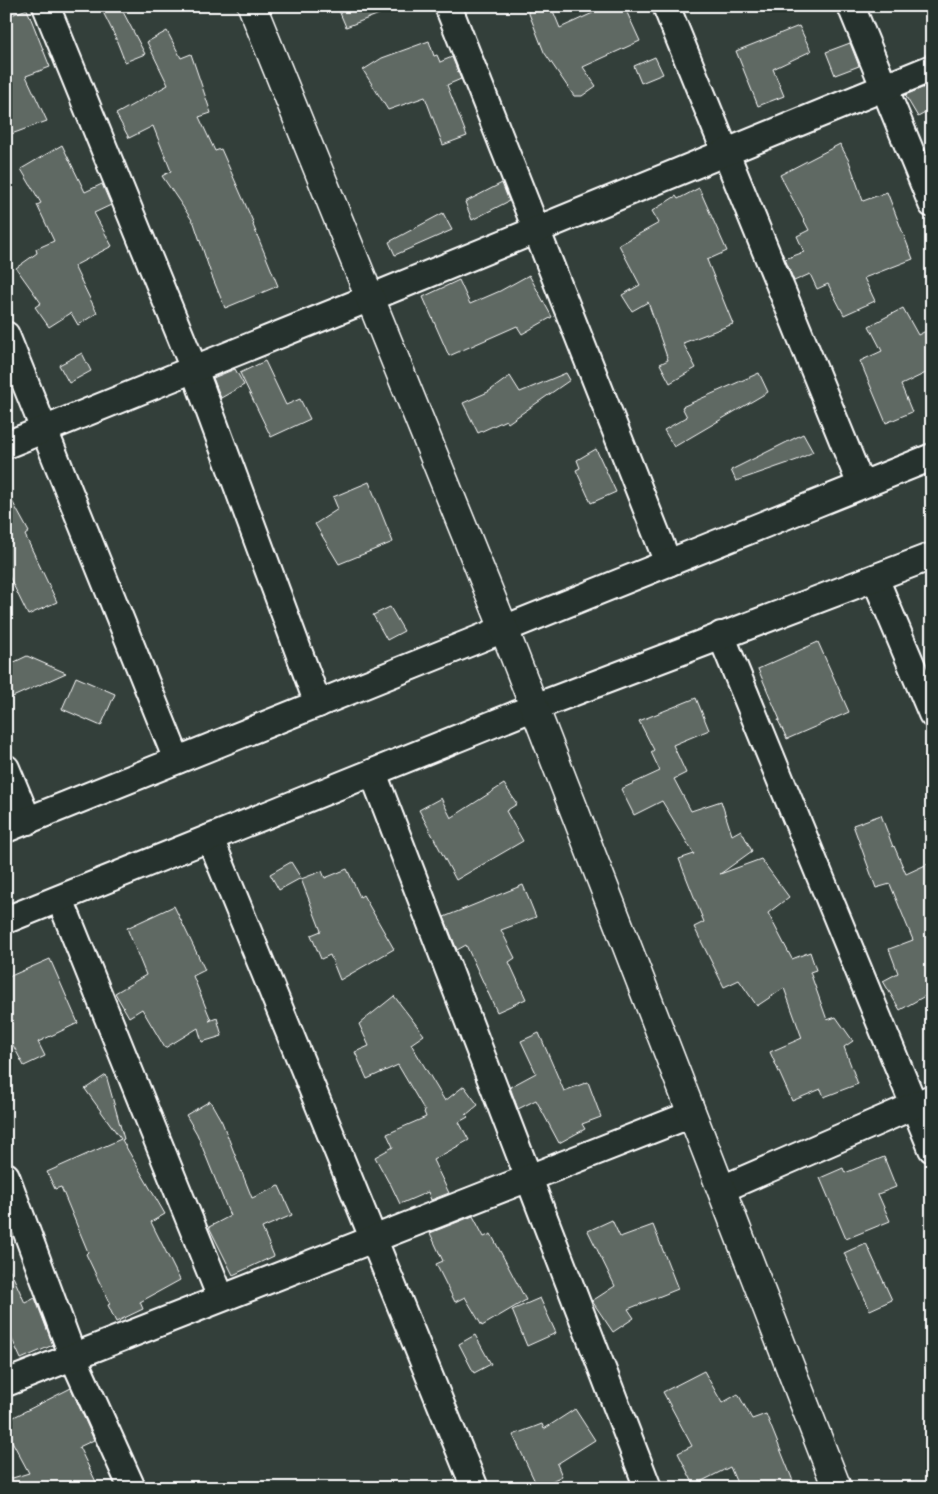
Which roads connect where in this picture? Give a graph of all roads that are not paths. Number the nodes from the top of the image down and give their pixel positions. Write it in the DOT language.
graph roads {
  1 [pos="46,6"];
  2 [pos="252,6"];
  3 [pos="448,6"];
  4 [pos="666,6"];
  5 [pos="851,6"];
  6 [pos="932,68"];
  7 [pos="884,88"];
  8 [pos="726,153"];
  9 [pos="932,204"];
  10 [pos="536,230"];
  11 [pos="370,298"];
  12 [pos="6,335"];
  13 [pos="194,369"];
  14 [pos="44,430"];
  15 [pos="6,445"];
  16 [pos="932,457"];
  17 [pos="861,485"];
  18 [pos="932,556"];
  19 [pos="668,563"];
  20 [pos="876,578"];
  21 [pos="504,629"];
  22 [pos="721,635"];
  23 [pos="318,704"];
  24 [pos="535,707"];
  25 [pos="932,714"];
  26 [pos="178,760"];
  27 [pos="6,768"];
  28 [pos="373,773"];
  29 [pos="17,825"];
  30 [pos="210,838"];
  31 [pos="60,898"];
  32 [pos="6,920"];
  33 [pos="923,1102"];
  34 [pos="692,1114"];
  35 [pos="932,1149"];
  36 [pos="6,1176"];
  37 [pos="528,1177"];
  38 [pos="722,1189"];
  39 [pos="374,1238"];
  40 [pos="222,1298"];
  41 [pos="73,1357"];
  42 [pos="6,1383"];
  43 [pos="132,1488"];
  44 [pos="475,1488"];
  45 [pos="648,1488"];
  46 [pos="837,1488"];
  1 -- 13 [label="street"];
  2 -- 11 [label="main road"];
  3 -- 10 [label="street"];
  4 -- 8 [label="street"];
  5 -- 7 [label="street"];
  6 -- 7 [label="street"];
  7 -- 8 [label="street"];
  7 -- 9 [label="street"];
  8 -- 10 [label="street"];
  8 -- 17 [label="street"];
  10 -- 11 [label="street"];
  10 -- 19 [label="street"];
  11 -- 13 [label="street"];
  11 -- 21 [label="main road"];
  12 -- 14 [label="street"];
  13 -- 14 [label="street"];
  13 -- 23 [label="street"];
  14 -- 15 [label="street"];
  14 -- 26 [label="street"];
  16 -- 17 [label="street"];
  17 -- 19 [label="street"];
  18 -- 20 [label="street"];
  19 -- 21 [label="street"];
  20 -- 22 [label="street"];
  20 -- 25 [label="street"];
  21 -- 23 [label="street"];
  21 -- 24 [label="main road"];
  22 -- 24 [label="street"];
  22 -- 33 [label="street"];
  23 -- 26 [label="street"];
  24 -- 28 [label="street"];
  24 -- 34 [label="main road"];
  26 -- 29 [label="street"];
  27 -- 29 [label="street"];
  28 -- 30 [label="street"];
  28 -- 37 [label="street"];
  30 -- 31 [label="street"];
  30 -- 39 [label="street"];
  31 -- 32 [label="street"];
  31 -- 40 [label="street"];
  33 -- 35 [label="street"];
  33 -- 38 [label="street"];
  34 -- 37 [label="street"];
  34 -- 38 [label="main road"];
  36 -- 41 [label="street"];
  37 -- 39 [label="street"];
  37 -- 45 [label="street"];
  38 -- 46 [label="main road"];
  39 -- 40 [label="street"];
  39 -- 44 [label="street"];
  40 -- 41 [label="street"];
  41 -- 42 [label="street"];
  41 -- 43 [label="street"];
}
